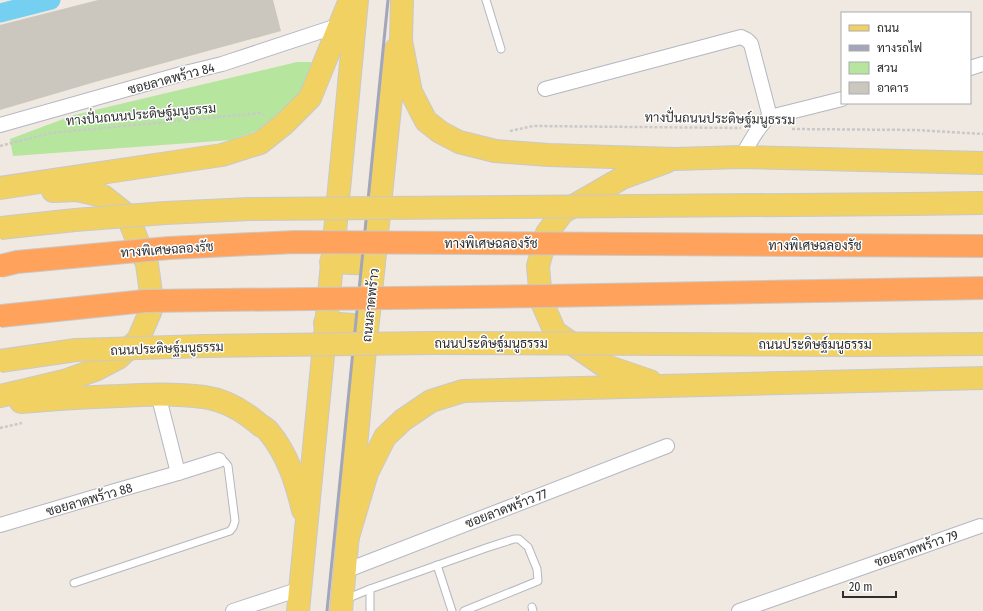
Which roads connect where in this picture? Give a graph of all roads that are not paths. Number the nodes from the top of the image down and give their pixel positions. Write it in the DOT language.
graph roads {
  1 [pos="350,0"];
  2 [pos="357,0"];
  3 [pos="402,0"];
  4 [pos="486,0"];
  5 [pos="340,25"];
  6 [pos="501,49"];
  7 [pos="983,64"];
  8 [pos="971,68"];
  9 [pos="545,89"];
  10 [pos="841,100"];
  11 [pos="770,118"];
  12 [pos="0,125"];
  13 [pos="741,157"];
  14 [pos="675,158"];
  15 [pos="983,163"];
  16 [pos="0,188"];
  17 [pos="0,193"];
  18 [pos="983,203"];
  19 [pos="0,228"];
  20 [pos="983,246"];
  21 [pos="331,262"];
  22 [pos="374,264"];
  23 [pos="0,266"];
  24 [pos="983,288"];
  25 [pos="0,316"];
  26 [pos="325,322"];
  27 [pos="367,326"];
  28 [pos="983,344"];
  29 [pos="0,361"];
  30 [pos="983,378"];
  31 [pos="664,386"];
  32 [pos="158,394"];
  33 [pos="0,396"];
  34 [pos="0,404"];
  35 [pos="667,446"];
  36 [pos="219,460"];
  37 [pos="178,473"];
  38 [pos="0,525"];
  39 [pos="306,525"];
  40 [pos="980,526"];
  41 [pos="347,540"];
  42 [pos="437,565"];
  43 [pos="345,571"];
  44 [pos="74,583"];
  45 [pos="300,589"];
  46 [pos="370,589"];
  47 [pos="341,606"];
  48 [pos="233,611"];
  49 [pos="298,611"];
  50 [pos="370,611"];
  51 [pos="452,611"];
  52 [pos="464,611"];
  53 [pos="739,611"];
  1 -- 5 [label="main road"];
  2 -- 21 [label="main road"];
  3 -- 14 [label="main road"];
  3 -- 22 [label="main road, ถนนลาดพร้าว"];
  4 -- 6 [label="lane"];
  5 -- 12 [label="street, ซอยลาดพร้าว 84"];
  5 -- 16 [label="main road"];
  7 -- 8 [label="street"];
  9 -- 11 [label="street"];
  10 -- 11 [label="street"];
  11 -- 13 [label="street"];
  13 -- 14 [label="main road"];
  13 -- 15 [label="main road"];
  14 -- 31 [label="main road"];
  17 -- 33 [label="main road"];
  18 -- 19 [label="main road, bridge"];
  20 -- 23 [label="highway, ทางพิเศษฉลองรัช, bridge"];
  21 -- 22 [label="main road"];
  21 -- 26 [label="main road"];
  22 -- 27 [label="main road, ถนนลาดพร้าว"];
  24 -- 25 [label="highway, bridge"];
  26 -- 27 [label="main road"];
  26 -- 39 [label="main road"];
  27 -- 41 [label="main road, ถนนลาดพร้าว"];
  28 -- 29 [label="main road, ถนนประดิษฐ์มนูธรรม, bridge"];
  30 -- 31 [label="main road"];
  31 -- 41 [label="main road"];
  32 -- 34 [label="main road"];
  32 -- 37 [label="street"];
  32 -- 39 [label="main road"];
  35 -- 43 [label="street, ซอยลาดพร้าว 77"];
  36 -- 37 [label="street, ซอยลาดพร้าว 88"];
  36 -- 44 [label="lane"];
  37 -- 38 [label="street, ซอยลาดพร้าว 88"];
  39 -- 45 [label="main road"];
  40 -- 53 [label="street, ซอยลาดพร้าว 79"];
  41 -- 43 [label="main road, ถนนลาดพร้าว"];
  42 -- 46 [label="lane"];
  42 -- 51 [label="lane"];
  42 -- 52 [label="lane"];
  43 -- 47 [label="main road, ถนนลาดพร้าว"];
  45 -- 48 [label="street"];
  45 -- 49 [label="main road"];
  46 -- 47 [label="lane"];
  46 -- 50 [label="lane"];
}
